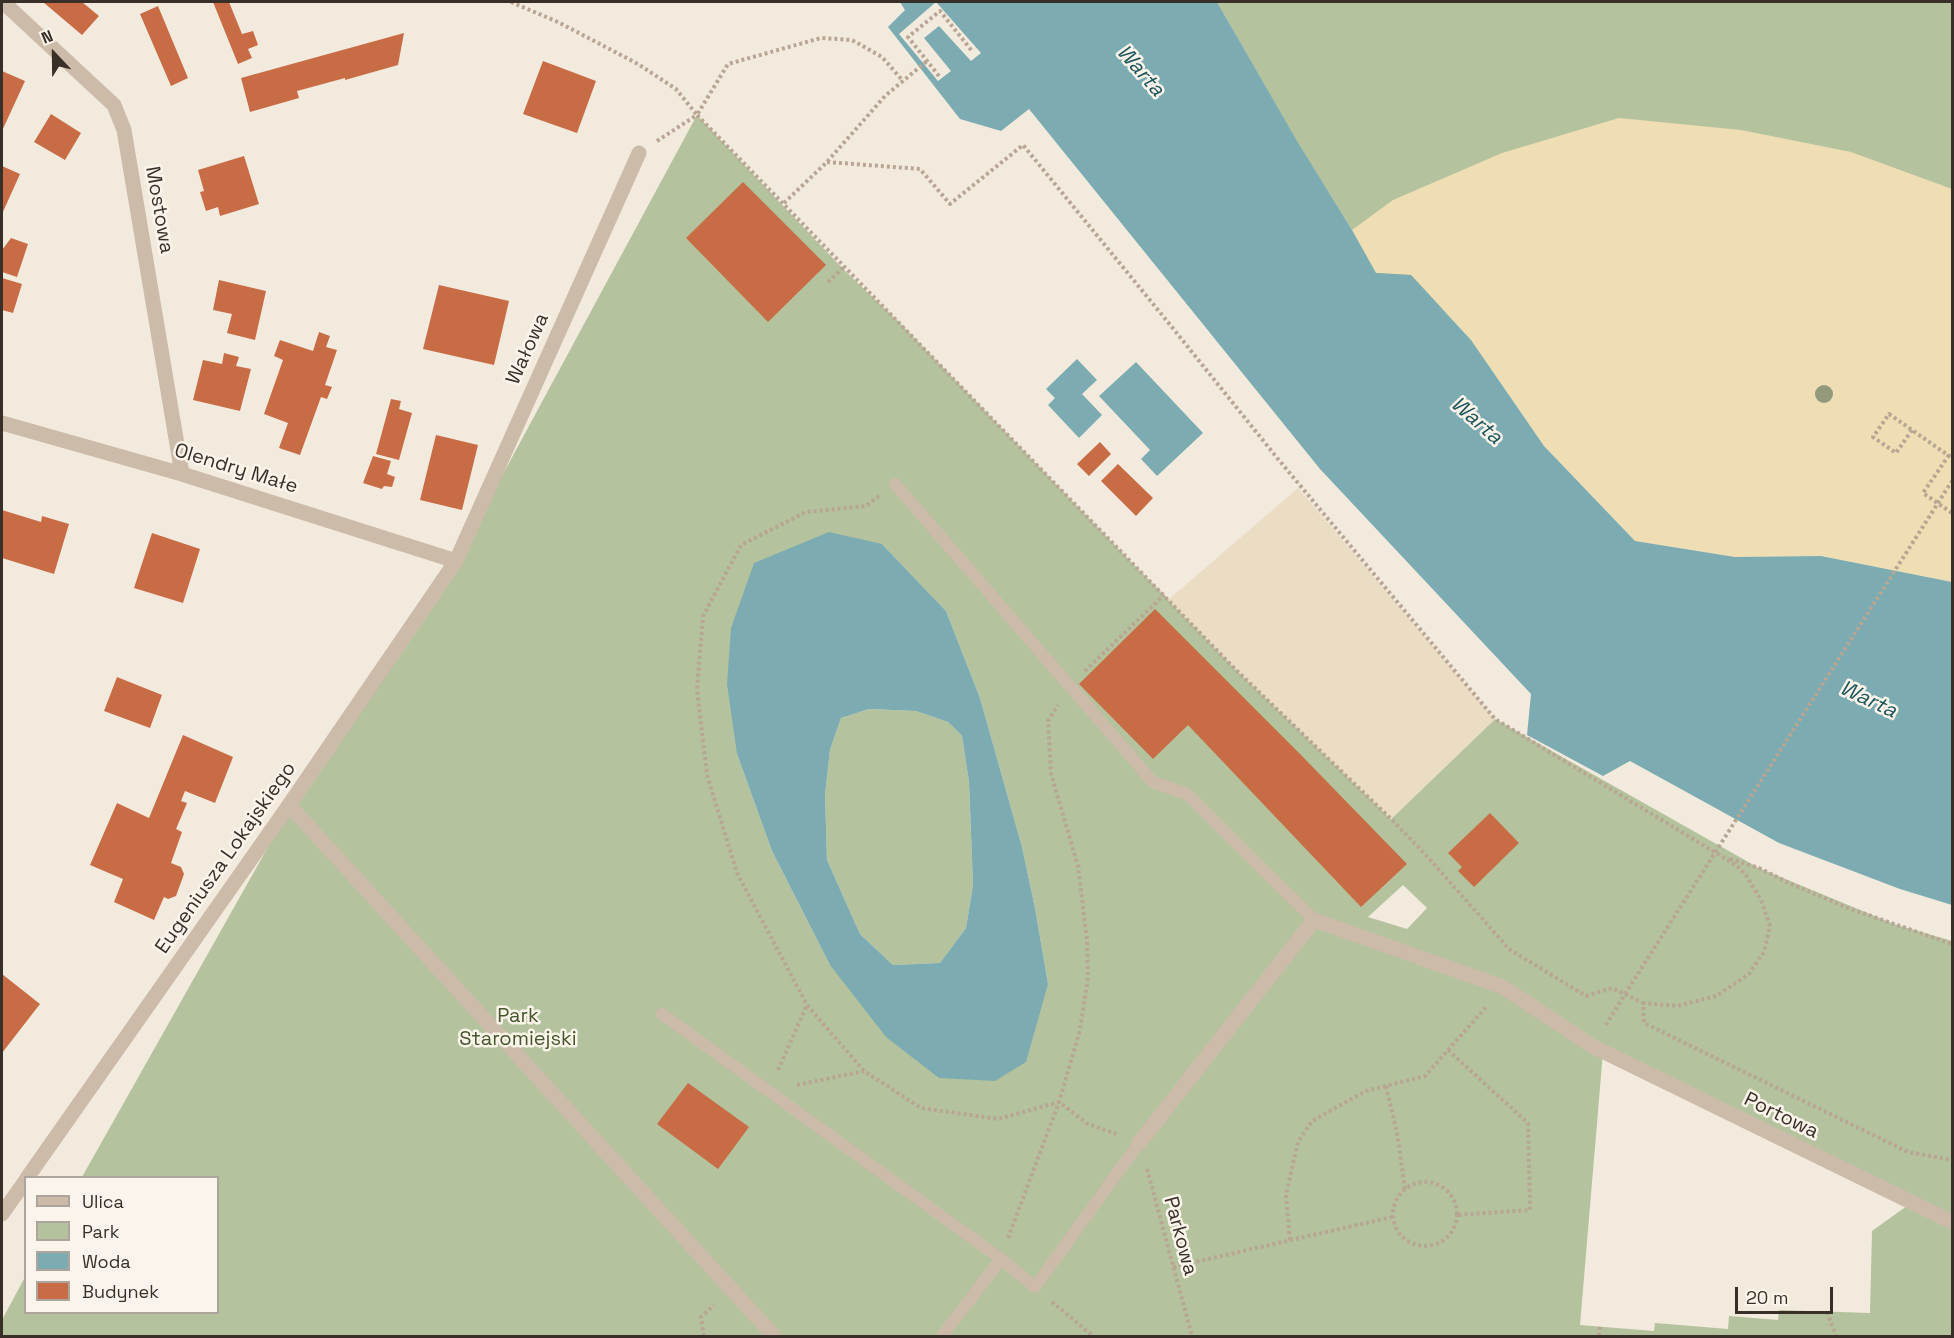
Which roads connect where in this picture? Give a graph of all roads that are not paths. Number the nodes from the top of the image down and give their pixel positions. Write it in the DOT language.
graph roads {
  1 [pos="3,2"];
  2 [pos="639,153"];
  3 [pos="2,423"];
  4 [pos="182,474"];
  5 [pos="895,484"];
  6 [pos="456,561"];
  7 [pos="289,804"];
  8 [pos="1314,920"];
  9 [pos="662,1014"];
  10 [pos="1139,1143"];
  11 [pos="28,1176"];
  12 [pos="24,1182"];
  13 [pos="2,1215"];
  14 [pos="1953,1222"];
  15 [pos="1001,1259"];
  16 [pos="774,1336"];
  17 [pos="942,1336"];
  1 -- 4 [label="street, Mostowa"];
  2 -- 6 [label="street, Wałowa"];
  3 -- 4 [label="street, Olendry Małe"];
  4 -- 6 [label="street, Olendry Małe"];
  5 -- 8 [label="lane"];
  6 -- 7 [label="street, Eugeniusza Lokajskiego"];
  7 -- 11 [label="street, Eugeniusza Lokajskiego"];
  7 -- 16 [label="street"];
  8 -- 10 [label="street"];
  8 -- 14 [label="street, Portowa"];
  9 -- 15 [label="lane"];
  10 -- 15 [label="lane"];
  12 -- 13 [label="street, Eugeniusza Lokajskiego"];
  15 -- 17 [label="lane"];
}
